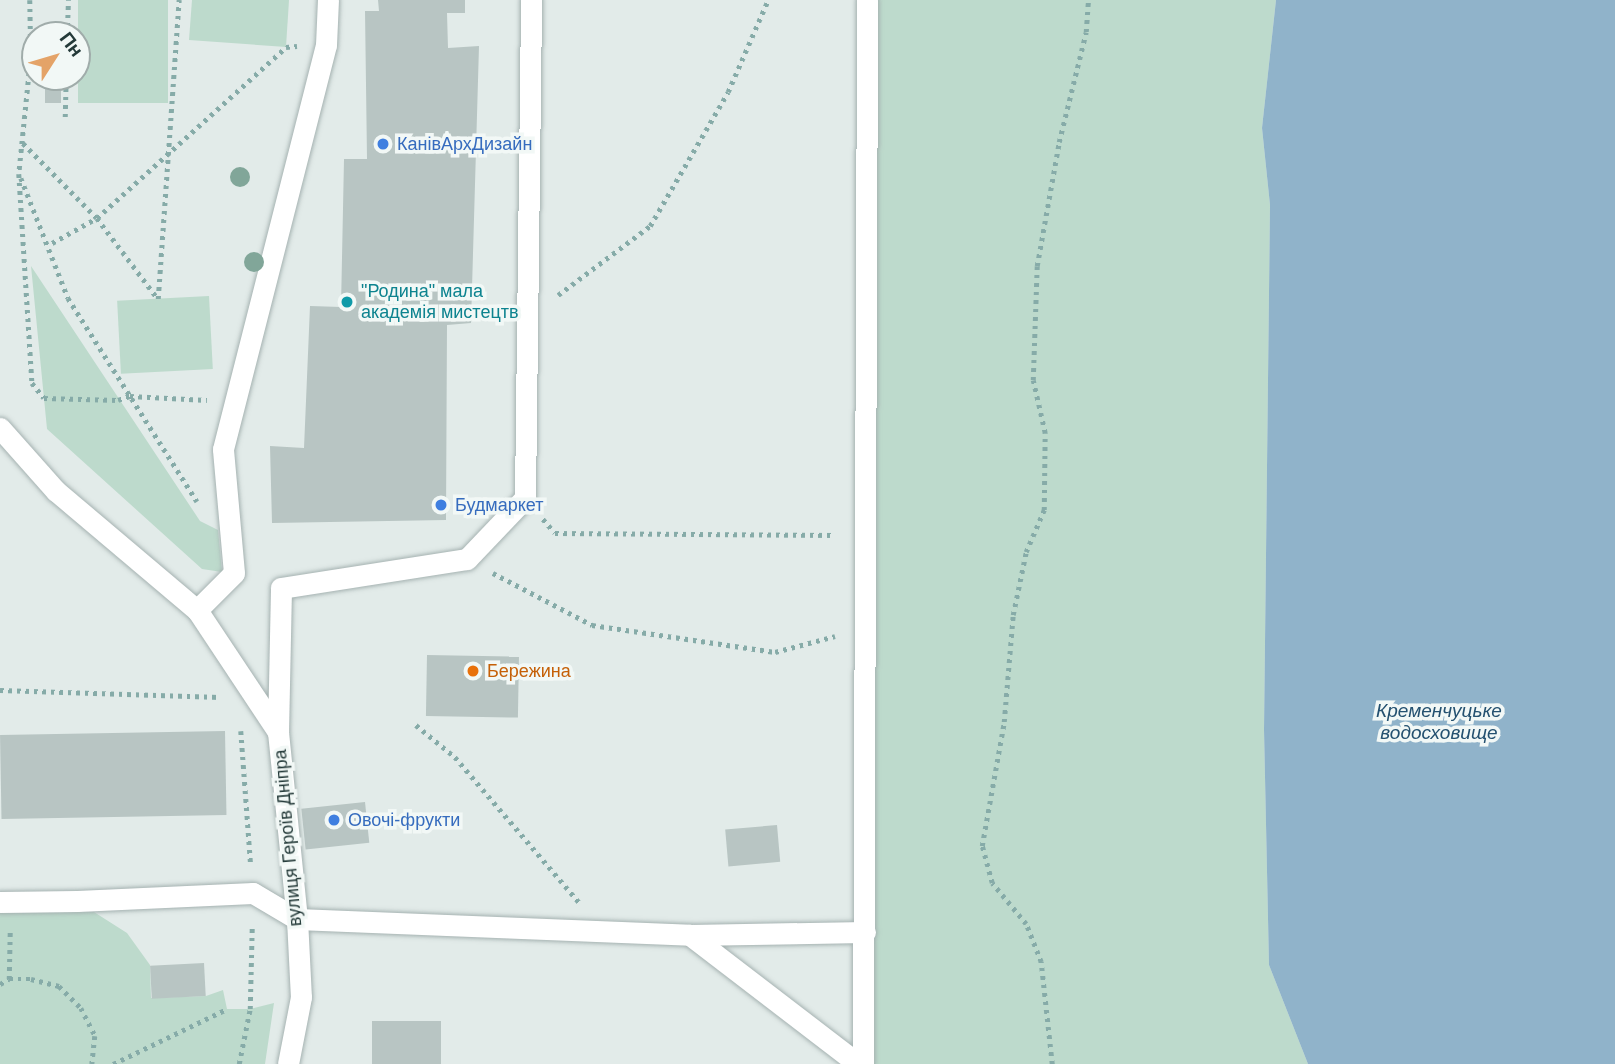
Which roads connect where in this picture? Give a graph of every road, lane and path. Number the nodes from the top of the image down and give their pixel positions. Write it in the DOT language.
graph roads {
  1 [pos="30,0"];
  2 [pos="68,0"];
  3 [pos="179,0"];
  4 [pos="328,0"];
  5 [pos="531,0"];
  6 [pos="768,0"];
  7 [pos="867,0"];
  8 [pos="1088,0"];
  9 [pos="67,21"];
  10 [pos="326,45"];
  11 [pos="66,91"];
  12 [pos="65,117"];
  13 [pos="23,142"];
  14 [pos="168,156"];
  15 [pos="19,174"];
  16 [pos="97,218"];
  17 [pos="52,243"];
  18 [pos="527,318"];
  19 [pos="130,396"];
  20 [pos="236,401"];
  21 [pos="0,428"];
  22 [pos="525,498"];
  23 [pos="230,530"];
  24 [pos="864,535"];
  25 [pos="467,559"];
  26 [pos="197,610"];
  27 [pos="863,629"];
  28 [pos="0,690"];
  29 [pos="226,697"];
  30 [pos="241,723"];
  31 [pos="416,725"];
  32 [pos="278,732"];
  33 [pos="253,893"];
  34 [pos="5,902"];
  35 [pos="296,919"];
  36 [pos="605,931"];
  37 [pos="865,932"];
  38 [pos="690,935"];
  39 [pos="9,979"];
  40 [pos="0,984"];
  41 [pos="227,1009"];
  42 [pos="92,1064"];
  43 [pos="113,1064"];
  44 [pos="239,1064"];
  45 [pos="288,1064"];
  46 [pos="860,1064"];
  47 [pos="1052,1064"];
  1 -- 13 [label="path"];
  2 -- 9 [label="path"];
  3 -- 14 [label="path"];
  4 -- 10 [label="street"];
  5 -- 18 [label="street"];
  6 -- 18 [label="path"];
  7 -- 24 [label="street"];
  8 -- 47 [label="path"];
  10 -- 14 [label="path"];
  10 -- 20 [label="street"];
  11 -- 12 [label="path"];
  13 -- 15 [label="path"];
  13 -- 16 [label="path"];
  14 -- 16 [label="path"];
  14 -- 16 [label="path"];
  15 -- 19 [label="path"];
  15 -- 19 [label="path"];
  16 -- 17 [label="path"];
  18 -- 22 [label="street"];
  19 -- 20 [label="path"];
  19 -- 23 [label="path"];
  20 -- 23 [label="street"];
  21 -- 26 [label="street, вулиця Героїв Дніпра"];
  22 -- 24 [label="path"];
  22 -- 25 [label="street"];
  23 -- 26 [label="street"];
  24 -- 27 [label="street"];
  25 -- 27 [label="path"];
  25 -- 32 [label="street"];
  26 -- 32 [label="street, вулиця Героїв Дніпра"];
  27 -- 37 [label="street"];
  28 -- 29 [label="path"];
  30 -- 33 [label="path"];
  31 -- 36 [label="path"];
  32 -- 35 [label="street, вулиця Героїв Дніпра"];
  33 -- 34 [label="street"];
  33 -- 35 [label="street"];
  33 -- 44 [label="path"];
  34 -- 39 [label="path"];
  35 -- 36 [label="street"];
  35 -- 45 [label="street, вулиця Героїв Дніпра"];
  36 -- 38 [label="street"];
  37 -- 38 [label="street"];
  37 -- 46 [label="street"];
  38 -- 46 [label="street"];
  39 -- 40 [label="path"];
  39 -- 42 [label="path"];
  41 -- 43 [label="path"];
}
